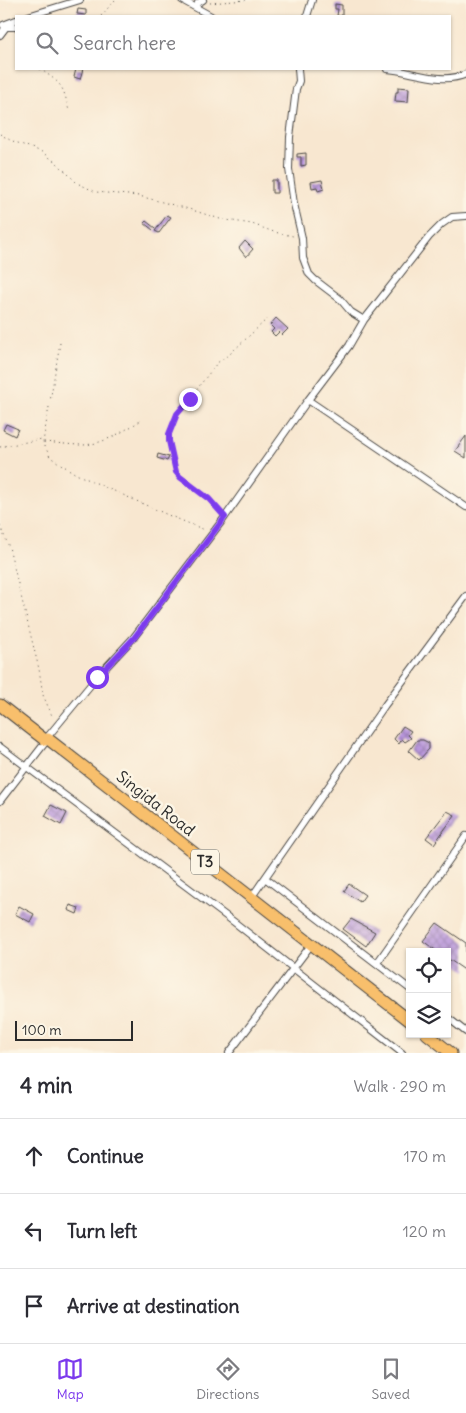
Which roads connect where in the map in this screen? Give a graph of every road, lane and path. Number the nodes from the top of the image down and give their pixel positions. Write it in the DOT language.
graph roads {
  1 [pos="80,0"];
  2 [pos="115,0"];
  3 [pos="182,0"];
  4 [pos="246,0"];
  5 [pos="312,0"];
  6 [pos="199,3"];
  7 [pos="31,15"];
  8 [pos="101,15"];
  9 [pos="210,15"];
  10 [pos="307,15"];
  11 [pos="14,25"];
  12 [pos="0,26"];
  13 [pos="0,36"];
  14 [pos="41,70"];
  15 [pos="298,70"];
  16 [pos="393,70"];
  17 [pos="466,74"];
  18 [pos="69,111"];
  19 [pos="0,134"];
  20 [pos="466,216"];
  21 [pos="302,238"];
  22 [pos="268,319"];
  23 [pos="364,320"];
  24 [pos="60,343"];
  25 [pos="308,400"];
  26 [pos="140,421"];
  27 [pos="43,441"];
  28 [pos="0,447"];
  29 [pos="466,508"];
  30 [pos="225,517"];
  31 [pos="0,526"];
  32 [pos="213,533"];
  33 [pos="466,596"];
  34 [pos="2,710"];
  35 [pos="57,725"];
  36 [pos="47,740"];
  37 [pos="0,746"];
  38 [pos="28,767"];
  39 [pos="0,801"];
  40 [pos="466,836"];
  41 [pos="265,878"];
  42 [pos="251,898"];
  43 [pos="311,945"];
  44 [pos="377,963"];
  45 [pos="294,968"];
  46 [pos="406,985"];
  47 [pos="406,1018"];
  48 [pos="451,1020"];
  49 [pos="466,1032"];
  50 [pos="432,1038"];
  51 [pos="229,1053"];
  52 [pos="402,1053"];
  53 [pos="451,1053"];
  1 -- 7 [label="street"];
  2 -- 8 [label="path"];
  3 -- 6 [label="street"];
  4 -- 6 [label="path"];
  5 -- 10 [label="street"];
  6 -- 9 [label="street"];
  11 -- 12 [label="street"];
  11 -- 13 [label="street"];
  14 -- 18 [label="path"];
  15 -- 21 [label="street"];
  16 -- 17 [label="street"];
  19 -- 21 [label="path"];
  20 -- 23 [label="street"];
  21 -- 23 [label="street"];
  22 -- 30 [label="path"];
  23 -- 25 [label="street"];
  24 -- 27 [label="path"];
  25 -- 29 [label="street"];
  25 -- 30 [label="street"];
  26 -- 27 [label="path"];
  27 -- 28 [label="path"];
  27 -- 32 [label="path"];
  30 -- 32 [label="street"];
  31 -- 35 [label="path"];
  32 -- 35 [label="street"];
  33 -- 41 [label="street"];
  34 -- 36 [label="highway, Singida Road / T3"];
  35 -- 36 [label="street"];
  36 -- 38 [label="street"];
  36 -- 42 [label="highway, Singida Road / T3"];
  37 -- 38 [label="street"];
  38 -- 39 [label="street"];
  38 -- 45 [label="street"];
  40 -- 44 [label="street"];
  41 -- 42 [label="street"];
  41 -- 44 [label="street"];
  42 -- 43 [label="highway, Singida Road / T3"];
  43 -- 45 [label="street"];
  43 -- 47 [label="highway, Singida Road / T3"];
  44 -- 46 [label="street"];
  45 -- 51 [label="street"];
  45 -- 52 [label="street"];
  48 -- 49 [label="street"];
  50 -- 53 [label="highway"];
}
